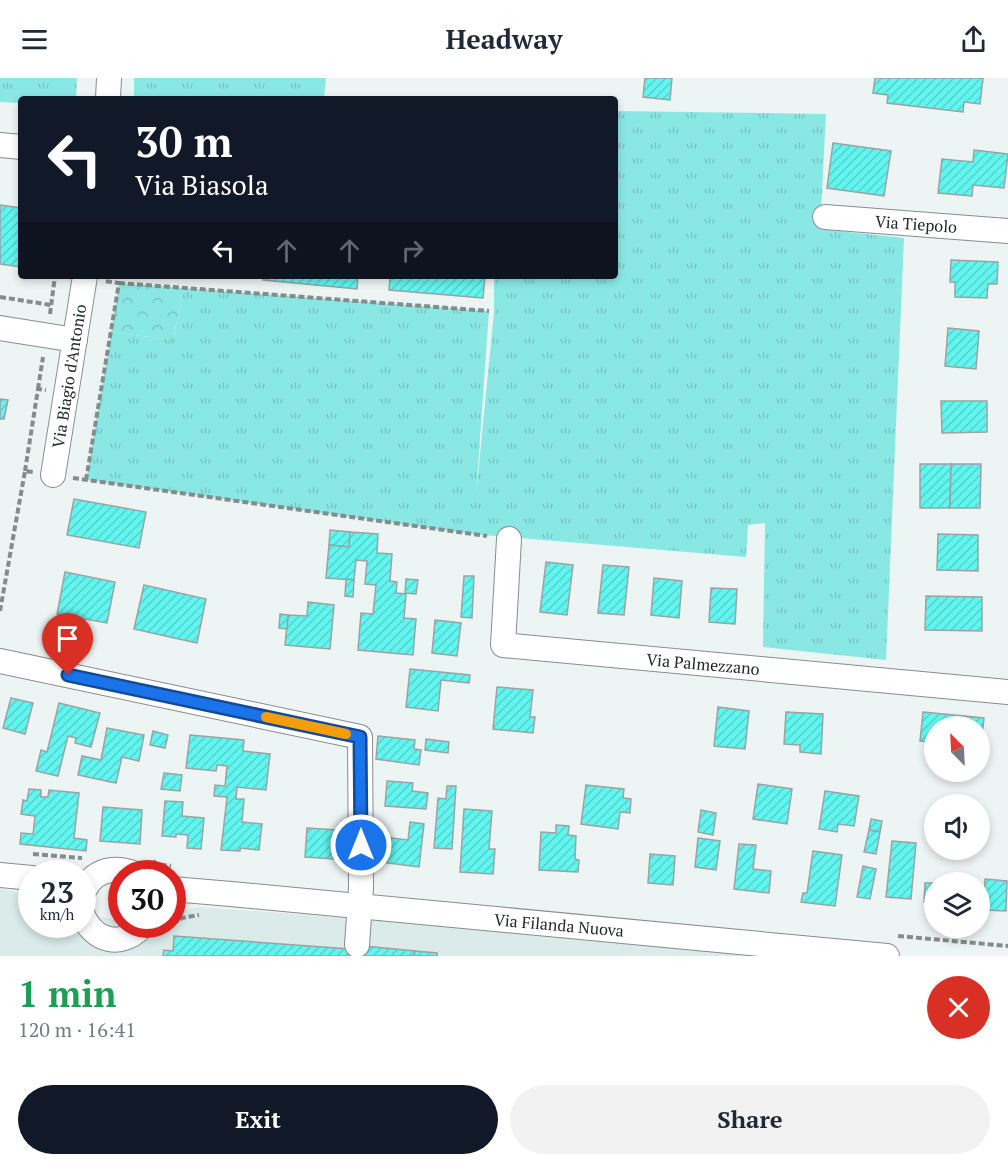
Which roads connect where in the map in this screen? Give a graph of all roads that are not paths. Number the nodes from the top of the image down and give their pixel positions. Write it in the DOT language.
graph roads {
  1 [pos="109,78"];
  2 [pos="108,96"];
  3 [pos="0,145"];
  4 [pos="18,147"];
  5 [pos="825,217"];
  6 [pos="1008,231"];
  7 [pos="84,279"];
  8 [pos="0,328"];
  9 [pos="75,340"];
  10 [pos="53,475"];
  11 [pos="509,540"];
  12 [pos="0,661"];
  13 [pos="1008,692"];
  14 [pos="0,875"];
  15 [pos="18,877"];
  16 [pos="186,891"];
  17 [pos="231,894"];
  18 [pos="186,905"];
  19 [pos="360,906"];
  20 [pos="96,929"];
  21 [pos="96,935"];
  22 [pos="127,938"];
  23 [pos="136,938"];
  24 [pos="357,945"];
  25 [pos="110,956"];
  26 [pos="127,956"];
  27 [pos="887,956"];
  1 -- 2 [label="street"];
  3 -- 4 [label="street"];
  5 -- 6 [label="street, Via Tiepolo"];
  7 -- 9 [label="street, Via Biagio d'Antonio"];
  8 -- 9 [label="street"];
  9 -- 10 [label="street, Via Biagio d'Antonio"];
  11 -- 13 [label="street, Via Palmezzano"];
  12 -- 19 [label="street"];
  14 -- 15 [label="street"];
  16 -- 17 [label="street, Via Filanda Nuova"];
  17 -- 18 [label="street, Via Filanda Nuova"];
  17 -- 19 [label="street, Via Filanda Nuova"];
  19 -- 24 [label="street"];
  19 -- 27 [label="street, Via Filanda Nuova"];
  20 -- 22 [label="street"];
  21 -- 25 [label="street"];
  23 -- 26 [label="street"];
}
